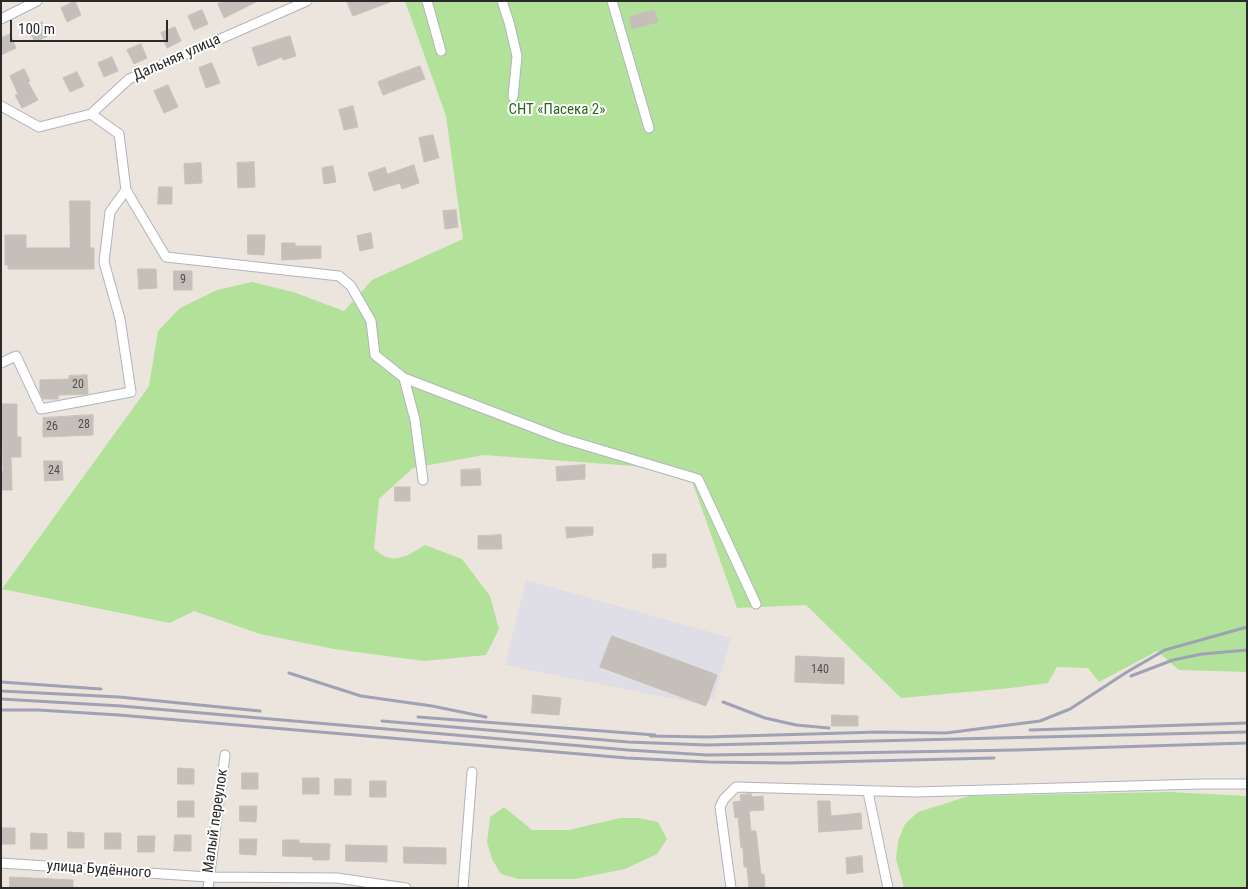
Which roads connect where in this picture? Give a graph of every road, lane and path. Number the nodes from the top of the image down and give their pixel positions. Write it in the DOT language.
graph roads {
  1 [pos="37,1"];
  2 [pos="307,1"];
  3 [pos="427,1"];
  4 [pos="502,1"];
  5 [pos="612,1"];
  6 [pos="1,19"];
  7 [pos="441,51"];
  8 [pos="513,97"];
  9 [pos="1,106"];
  10 [pos="91,114"];
  11 [pos="649,128"];
  12 [pos="126,190"];
  13 [pos="1,362"];
  14 [pos="404,378"];
  15 [pos="423,480"];
  16 [pos="756,604"];
  17 [pos="225,755"];
  18 [pos="472,772"];
  19 [pos="1247,784"];
  20 [pos="868,792"];
  21 [pos="1,863"];
  22 [pos="208,877"];
  23 [pos="208,888"];
  24 [pos="406,888"];
  25 [pos="463,888"];
  26 [pos="730,888"];
  27 [pos="888,888"];
  1 -- 6 [label="street"];
  2 -- 10 [label="street, Дальняя улица"];
  3 -- 7 [label="street"];
  4 -- 8 [label="street"];
  5 -- 11 [label="street"];
  9 -- 10 [label="street, Дальняя улица"];
  10 -- 12 [label="street"];
  12 -- 13 [label="street"];
  12 -- 14 [label="street"];
  14 -- 15 [label="street"];
  14 -- 16 [label="street"];
  17 -- 22 [label="street, Малый переулок"];
  18 -- 25 [label="street"];
  19 -- 20 [label="street"];
  20 -- 26 [label="street"];
  20 -- 27 [label="street"];
  21 -- 22 [label="street, улица Будённого"];
  22 -- 23 [label="street, Малый переулок"];
  22 -- 24 [label="street, улица Будённого"];
}
